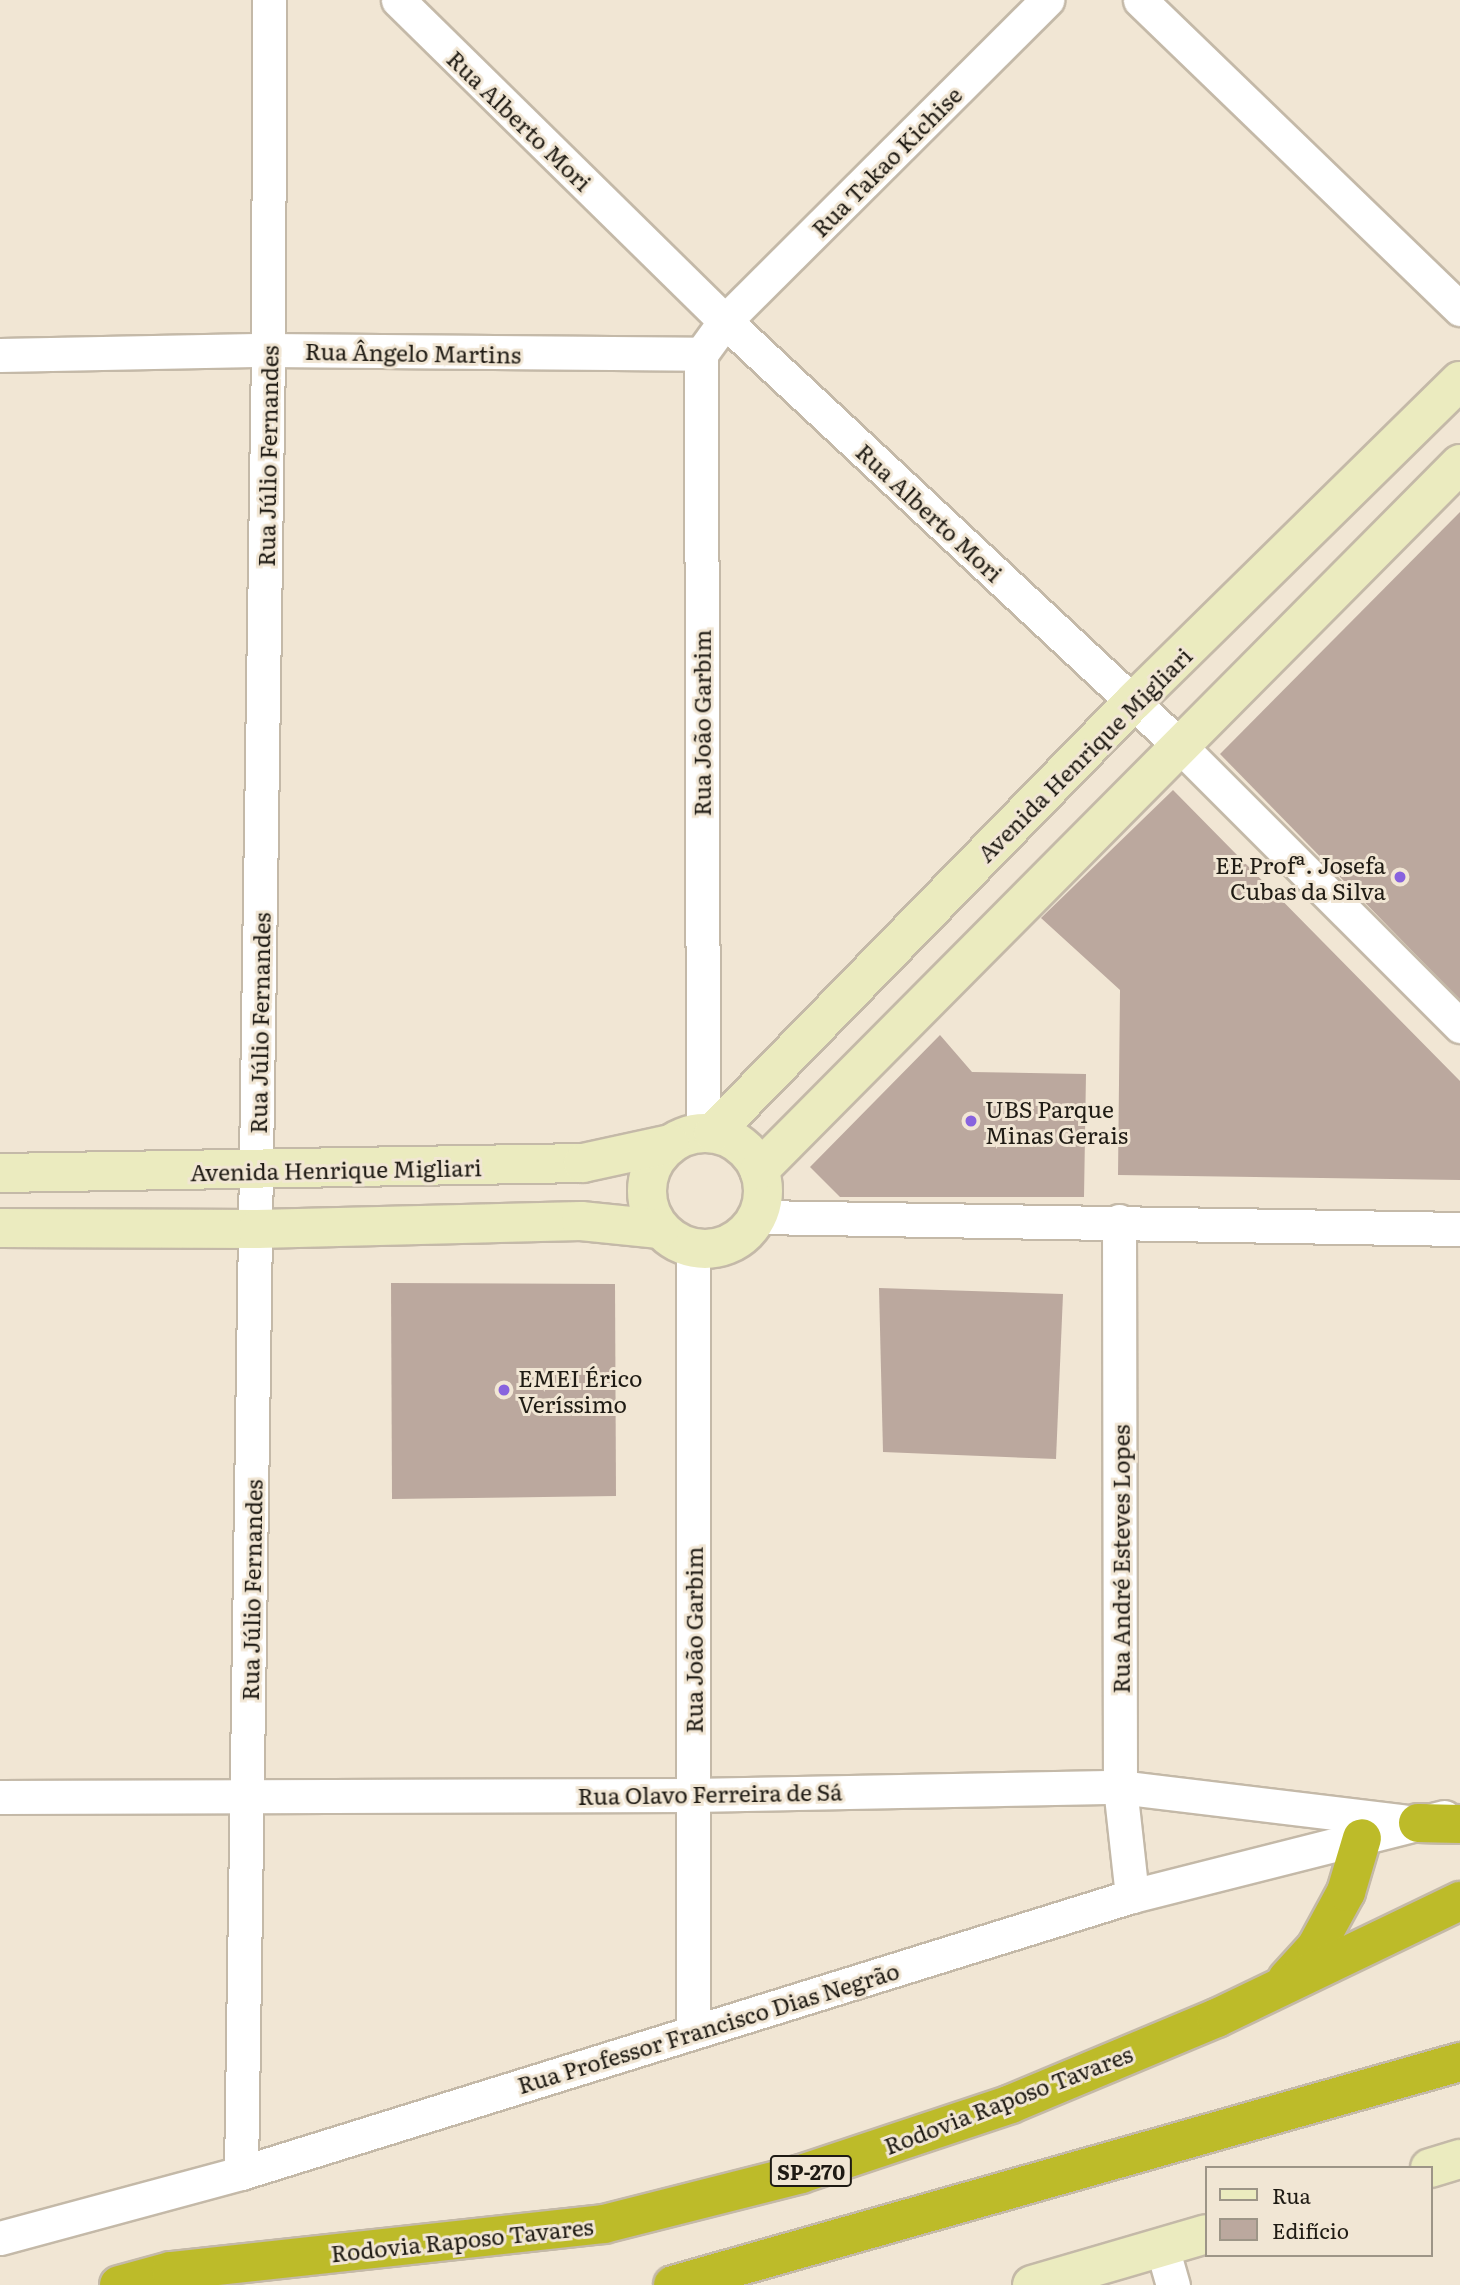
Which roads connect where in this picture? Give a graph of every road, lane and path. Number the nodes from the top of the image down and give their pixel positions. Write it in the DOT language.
graph roads {
  1 [pos="269,0"];
  2 [pos="398,0"];
  3 [pos="1047,0"];
  4 [pos="1140,0"];
  5 [pos="1460,309"];
  6 [pos="724,321"];
  7 [pos="268,350"];
  8 [pos="701,354"];
  9 [pos="0,355"];
  10 [pos="1460,381"];
  11 [pos="1460,464"];
  12 [pos="1133,702"];
  13 [pos="1180,746"];
  14 [pos="1460,1026"];
  15 [pos="696,1136"];
  16 [pos="759,1170"];
  17 [pos="256,1172"];
  18 [pos="0,1173"];
  19 [pos="758,1217"];
  20 [pos="1119,1221"];
  21 [pos="0,1228"];
  22 [pos="257,1229"];
  23 [pos="660,1229"];
  24 [pos="1460,1229"];
  25 [pos="693,1249"];
  26 [pos="1120,1787"];
  27 [pos="248,1795"];
  28 [pos="693,1795"];
  29 [pos="0,1797"];
  30 [pos="1460,1813"];
  31 [pos="1418,1823"];
  32 [pos="1460,1824"];
  33 [pos="1362,1838"];
  34 [pos="1132,1896"];
  35 [pos="1460,1901"];
  36 [pos="1279,1988"];
  37 [pos="693,2031"];
  38 [pos="1460,2062"];
  39 [pos="1460,2159"];
  40 [pos="1432,2167"];
  41 [pos="241,2173"];
  42 [pos="1204,2235"];
  43 [pos="0,2238"];
  44 [pos="1163,2247"];
  45 [pos="119,2285"];
  46 [pos="673,2285"];
  47 [pos="1032,2285"];
  48 [pos="1173,2285"];
  1 -- 7 [label="street, Rua Júlio Fernandes"];
  2 -- 6 [label="street, Rua Alberto Mori"];
  3 -- 6 [label="street, Rua Takao Kichise"];
  4 -- 5 [label="street"];
  6 -- 8 [label="street"];
  6 -- 12 [label="street, Rua Alberto Mori"];
  7 -- 8 [label="street, Rua Ângelo Martins"];
  7 -- 9 [label="street, Rua Ângelo Martins"];
  7 -- 17 [label="street, Rua Júlio Fernandes"];
  8 -- 15 [label="street, Rua João Garbim"];
  10 -- 12 [label="street, Avenida Henrique Migliari"];
  11 -- 13 [label="street"];
  12 -- 13 [label="street, Rua Alberto Mori"];
  12 -- 15 [label="street, Avenida Henrique Migliari"];
  13 -- 14 [label="street, Rua Alberto Mori"];
  13 -- 16 [label="street"];
  15 -- 16 [label="street"];
  15 -- 17 [label="street, Avenida Henrique Migliari"];
  15 -- 23 [label="street"];
  16 -- 19 [label="street"];
  17 -- 18 [label="street, Avenida Henrique Migliari"];
  17 -- 22 [label="street, Rua Júlio Fernandes"];
  19 -- 20 [label="street"];
  19 -- 25 [label="street"];
  20 -- 24 [label="street"];
  20 -- 26 [label="street, Rua André Esteves Lopes"];
  21 -- 22 [label="street"];
  22 -- 23 [label="street"];
  22 -- 27 [label="street, Rua Júlio Fernandes"];
  23 -- 25 [label="street"];
  25 -- 28 [label="street, Rua João Garbim"];
  26 -- 28 [label="street, Rua Olavo Ferreira de Sá"];
  26 -- 31 [label="street, Rua Olavo Ferreira de Sá"];
  26 -- 34 [label="street, Rua André Esteves Lopes"];
  27 -- 28 [label="street, Rua Olavo Ferreira de Sá"];
  27 -- 29 [label="street, Rua Olavo Ferreira de Sá"];
  27 -- 41 [label="street, Rua Júlio Fernandes"];
  28 -- 37 [label="street, Rua João Garbim"];
  30 -- 31 [label="street, Rua Professor Francisco Dias Negrão"];
  31 -- 32 [label="highway"];
  31 -- 33 [label="street, Rua Professor Francisco Dias Negrão"];
  33 -- 34 [label="street, Rua Professor Francisco Dias Negrão"];
  33 -- 36 [label="highway"];
  34 -- 37 [label="street, Rua Professor Francisco Dias Negrão"];
  35 -- 36 [label="highway, Rodovia Raposo Tavares / SP-270"];
  36 -- 45 [label="highway, Rodovia Raposo Tavares / SP-270"];
  37 -- 41 [label="street, Rua Professor Francisco Dias Negrão"];
  38 -- 46 [label="highway"];
  39 -- 40 [label="street"];
  41 -- 43 [label="street, Rua Professor Francisco Dias Negrão"];
  42 -- 44 [label="street"];
  44 -- 47 [label="street"];
  44 -- 48 [label="street"];
}
